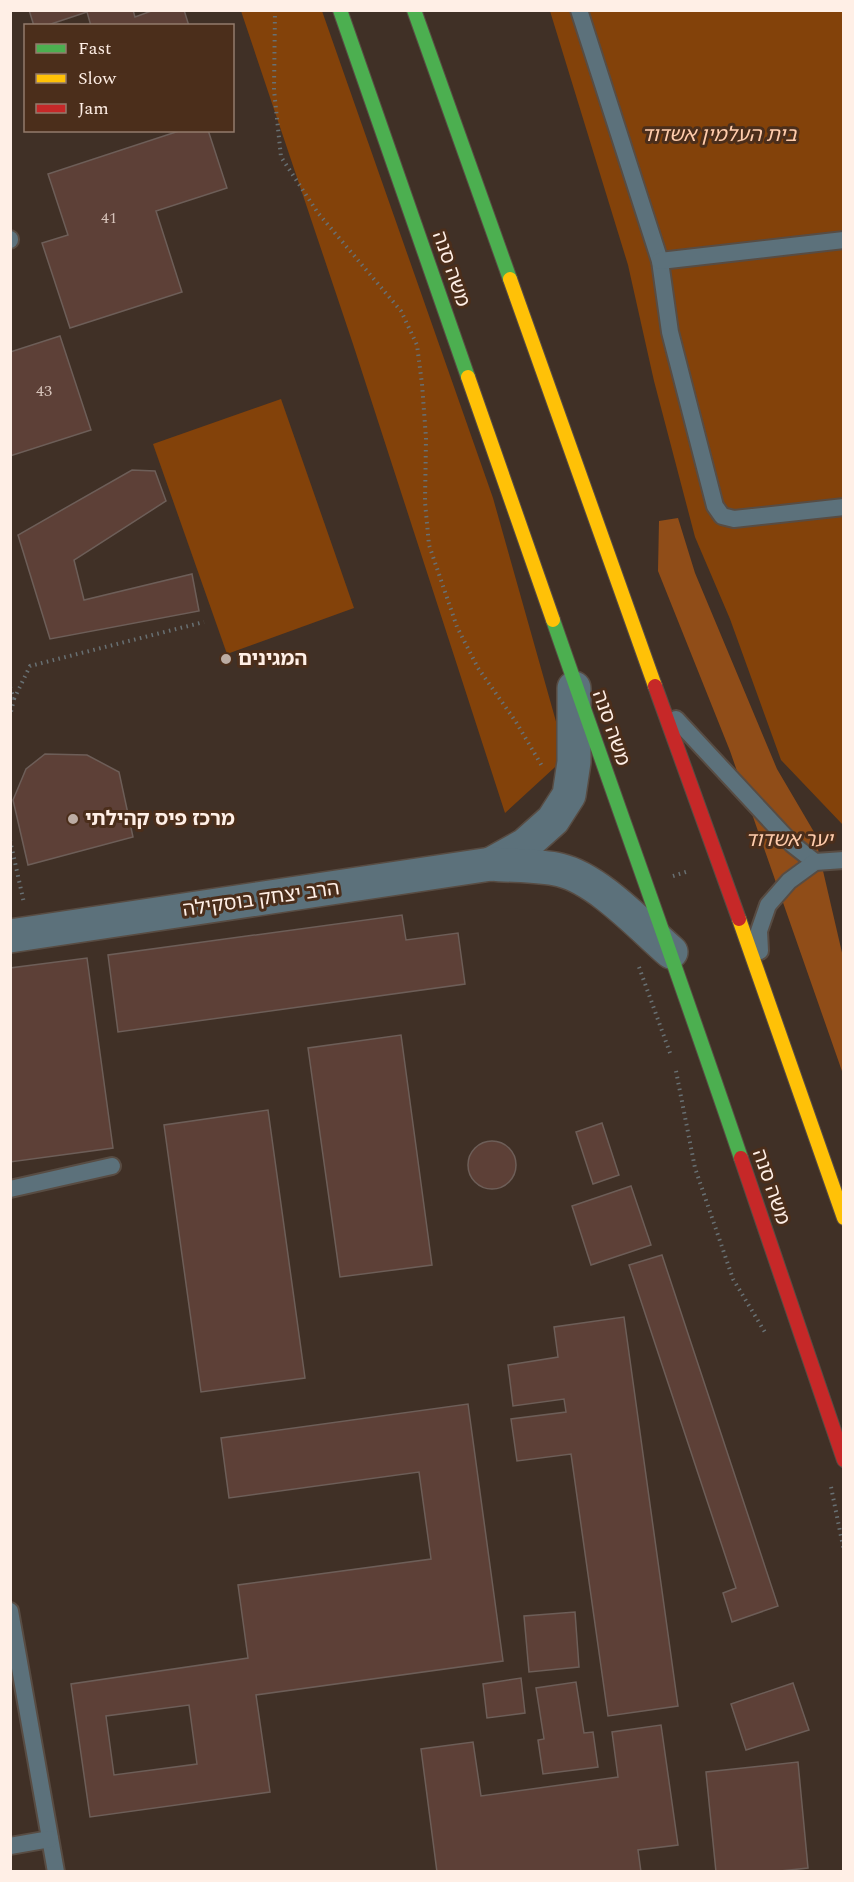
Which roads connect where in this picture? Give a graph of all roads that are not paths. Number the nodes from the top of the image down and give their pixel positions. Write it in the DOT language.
graph roads {
  1 [pos="340,10"];
  2 [pos="414,10"];
  3 [pos="579,10"];
  4 [pos="843,240"];
  5 [pos="660,261"];
  6 [pos="843,507"];
  7 [pos="574,680"];
  8 [pos="660,701"];
  9 [pos="843,860"];
  10 [pos="815,862"];
  11 [pos="491,864"];
  12 [pos="21,935"];
  13 [pos="671,952"];
  14 [pos="760,979"];
  15 [pos="112,1166"];
  16 [pos="10,1189"];
  17 [pos="843,1218"];
  18 [pos="843,1460"];
  19 [pos="10,1611"];
  20 [pos="50,1839"];
  21 [pos="10,1846"];
  22 [pos="56,1872"];
  1 -- 7 [label="main road, משה סנה"];
  2 -- 8 [label="main road"];
  3 -- 5 [label="lane"];
  4 -- 5 [label="lane"];
  5 -- 6 [label="lane"];
  7 -- 11 [label="street, הרב יצחק בוסקילה"];
  7 -- 13 [label="main road, משה סנה"];
  8 -- 10 [label="lane"];
  8 -- 14 [label="main road"];
  9 -- 10 [label="lane"];
  10 -- 14 [label="lane"];
  11 -- 12 [label="street, הרב יצחק בוסקילה"];
  11 -- 13 [label="street, הרב יצחק בוסקילה"];
  13 -- 18 [label="main road, משה סנה"];
  14 -- 17 [label="main road"];
  15 -- 16 [label="lane"];
  19 -- 20 [label="lane"];
  20 -- 21 [label="lane"];
  20 -- 22 [label="lane"];
}
